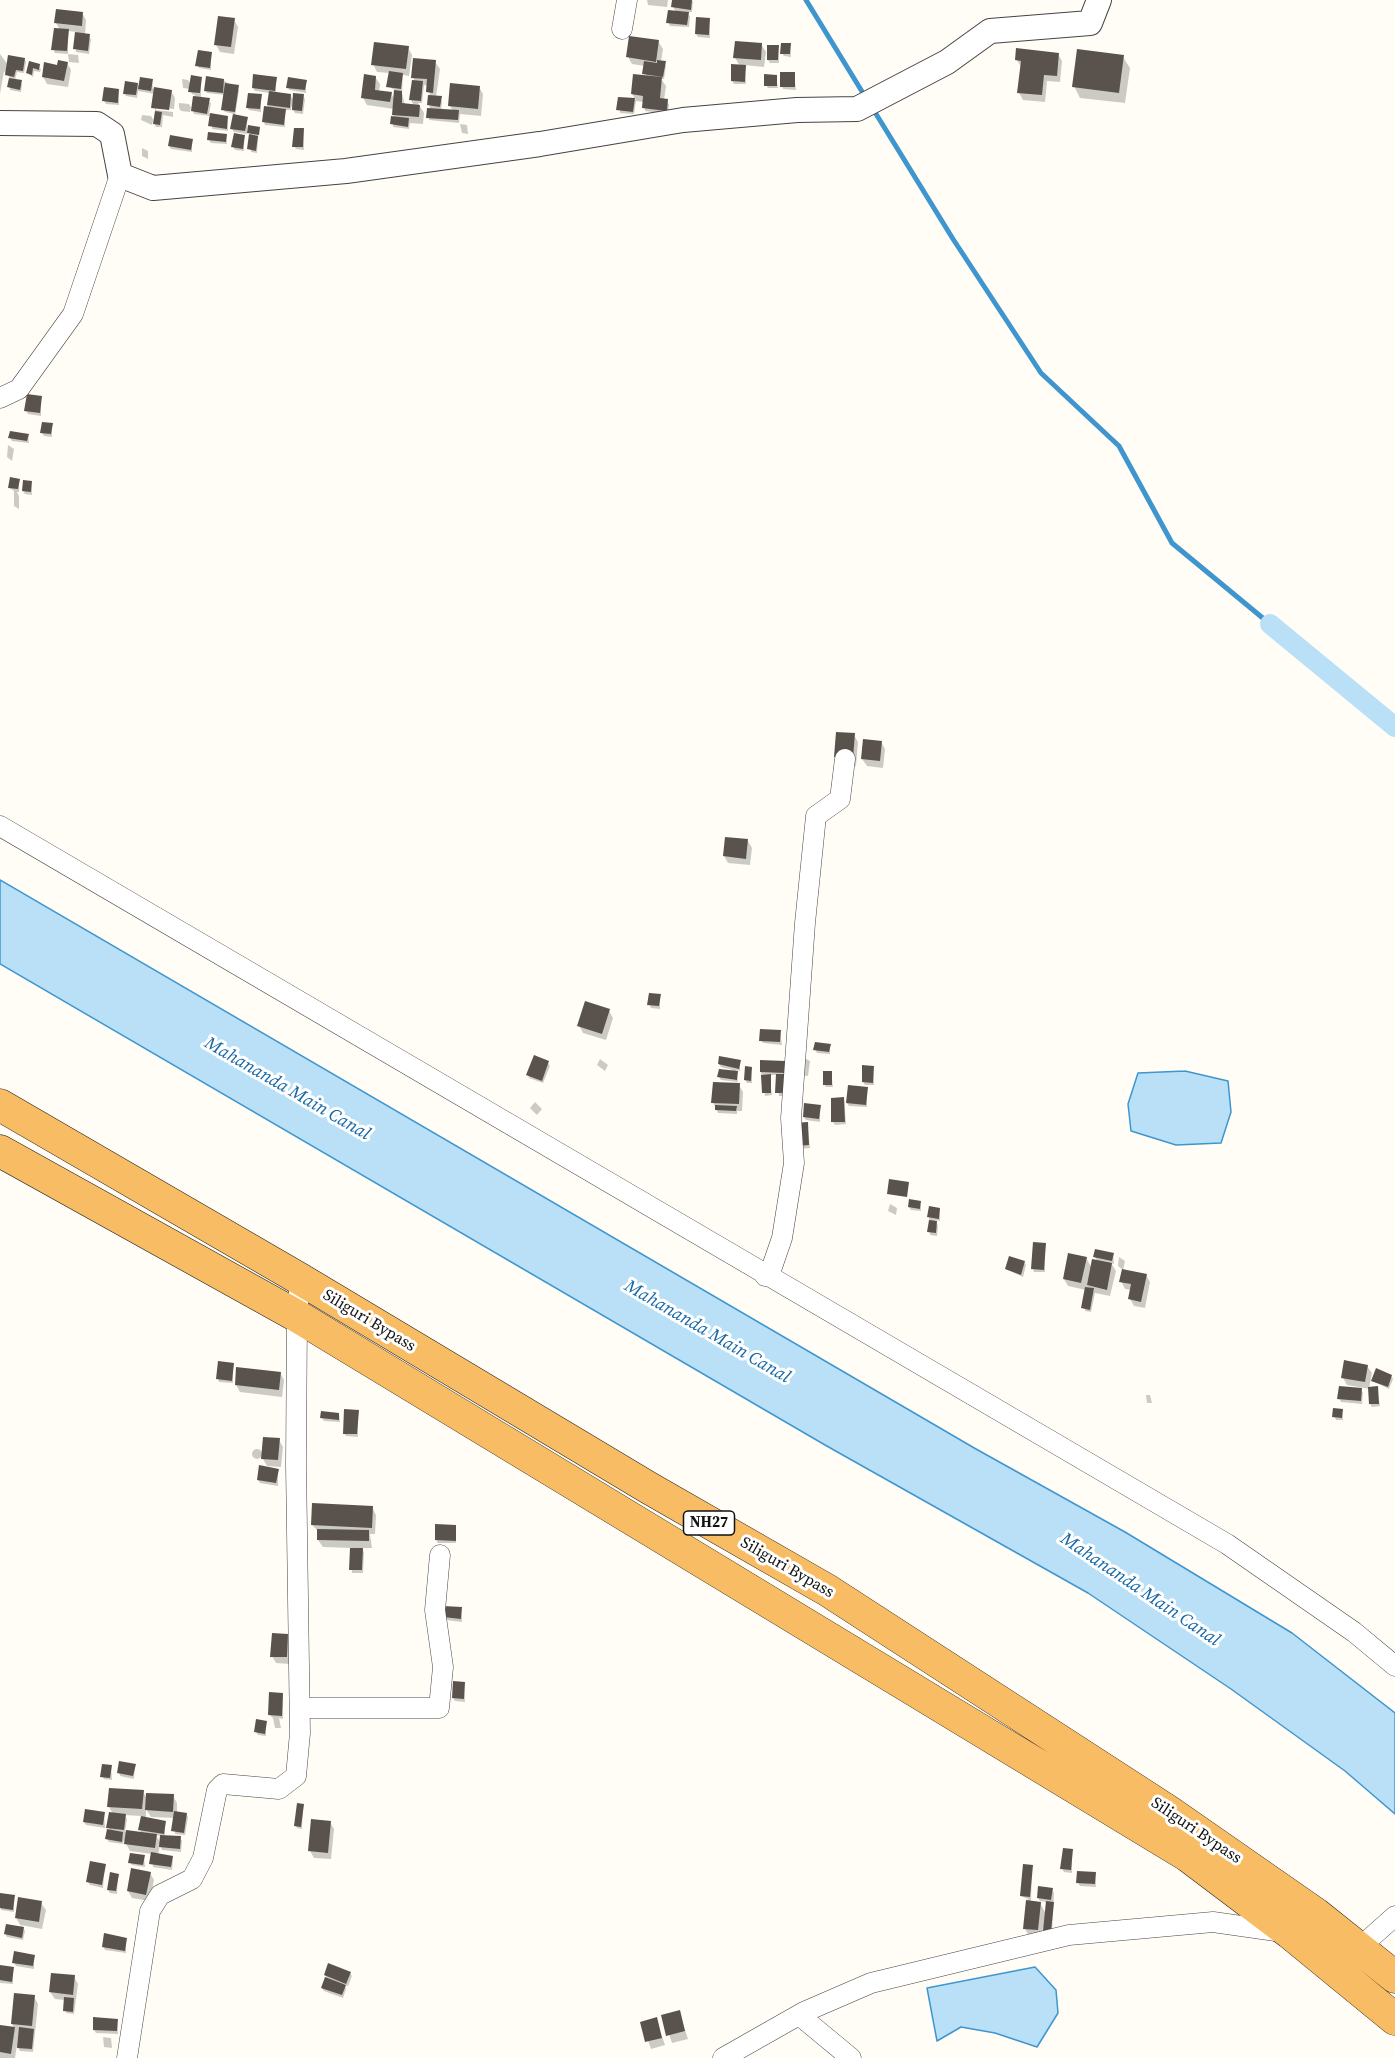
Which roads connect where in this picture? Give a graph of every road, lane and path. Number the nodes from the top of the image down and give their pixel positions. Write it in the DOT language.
graph roads {
  1 [pos="627,0"];
  2 [pos="1099,0"];
  3 [pos="622,29"];
  4 [pos="0,123"];
  5 [pos="120,175"];
  6 [pos="0,398"];
  7 [pos="845,759"];
  8 [pos="0,826"];
  9 [pos="0,1105"];
  10 [pos="0,1150"];
  11 [pos="765,1276"];
  12 [pos="300,1280"];
  13 [pos="297,1316"];
  14 [pos="440,1555"];
  15 [pos="1395,1666"];
  16 [pos="300,1708"];
  17 [pos="1316,1914"];
  18 [pos="1395,1916"];
  19 [pos="1290,1933"];
  20 [pos="1359,1948"];
  21 [pos="1395,1977"];
  22 [pos="799,2015"];
  23 [pos="1395,2019"];
  24 [pos="127,2058"];
  25 [pos="723,2058"];
  26 [pos="851,2058"];
  1 -- 3 [label="street"];
  2 -- 5 [label="street"];
  4 -- 5 [label="street"];
  5 -- 6 [label="street"];
  7 -- 11 [label="street"];
  8 -- 11 [label="street"];
  9 -- 12 [label="highway, Siliguri Bypass / NH27"];
  10 -- 13 [label="highway, NH27"];
  11 -- 15 [label="street"];
  12 -- 13 [label="street"];
  12 -- 17 [label="highway, Siliguri Bypass / NH27"];
  13 -- 16 [label="street"];
  13 -- 19 [label="highway, NH27"];
  14 -- 16 [label="street"];
  16 -- 24 [label="street"];
  17 -- 19 [label="street"];
  17 -- 20 [label="highway, Siliguri Bypass / NH27"];
  18 -- 20 [label="street"];
  19 -- 22 [label="street"];
  19 -- 23 [label="highway, NH27"];
  20 -- 21 [label="highway, Siliguri Bypass / NH27"];
  22 -- 25 [label="street"];
  22 -- 26 [label="street"];
}
